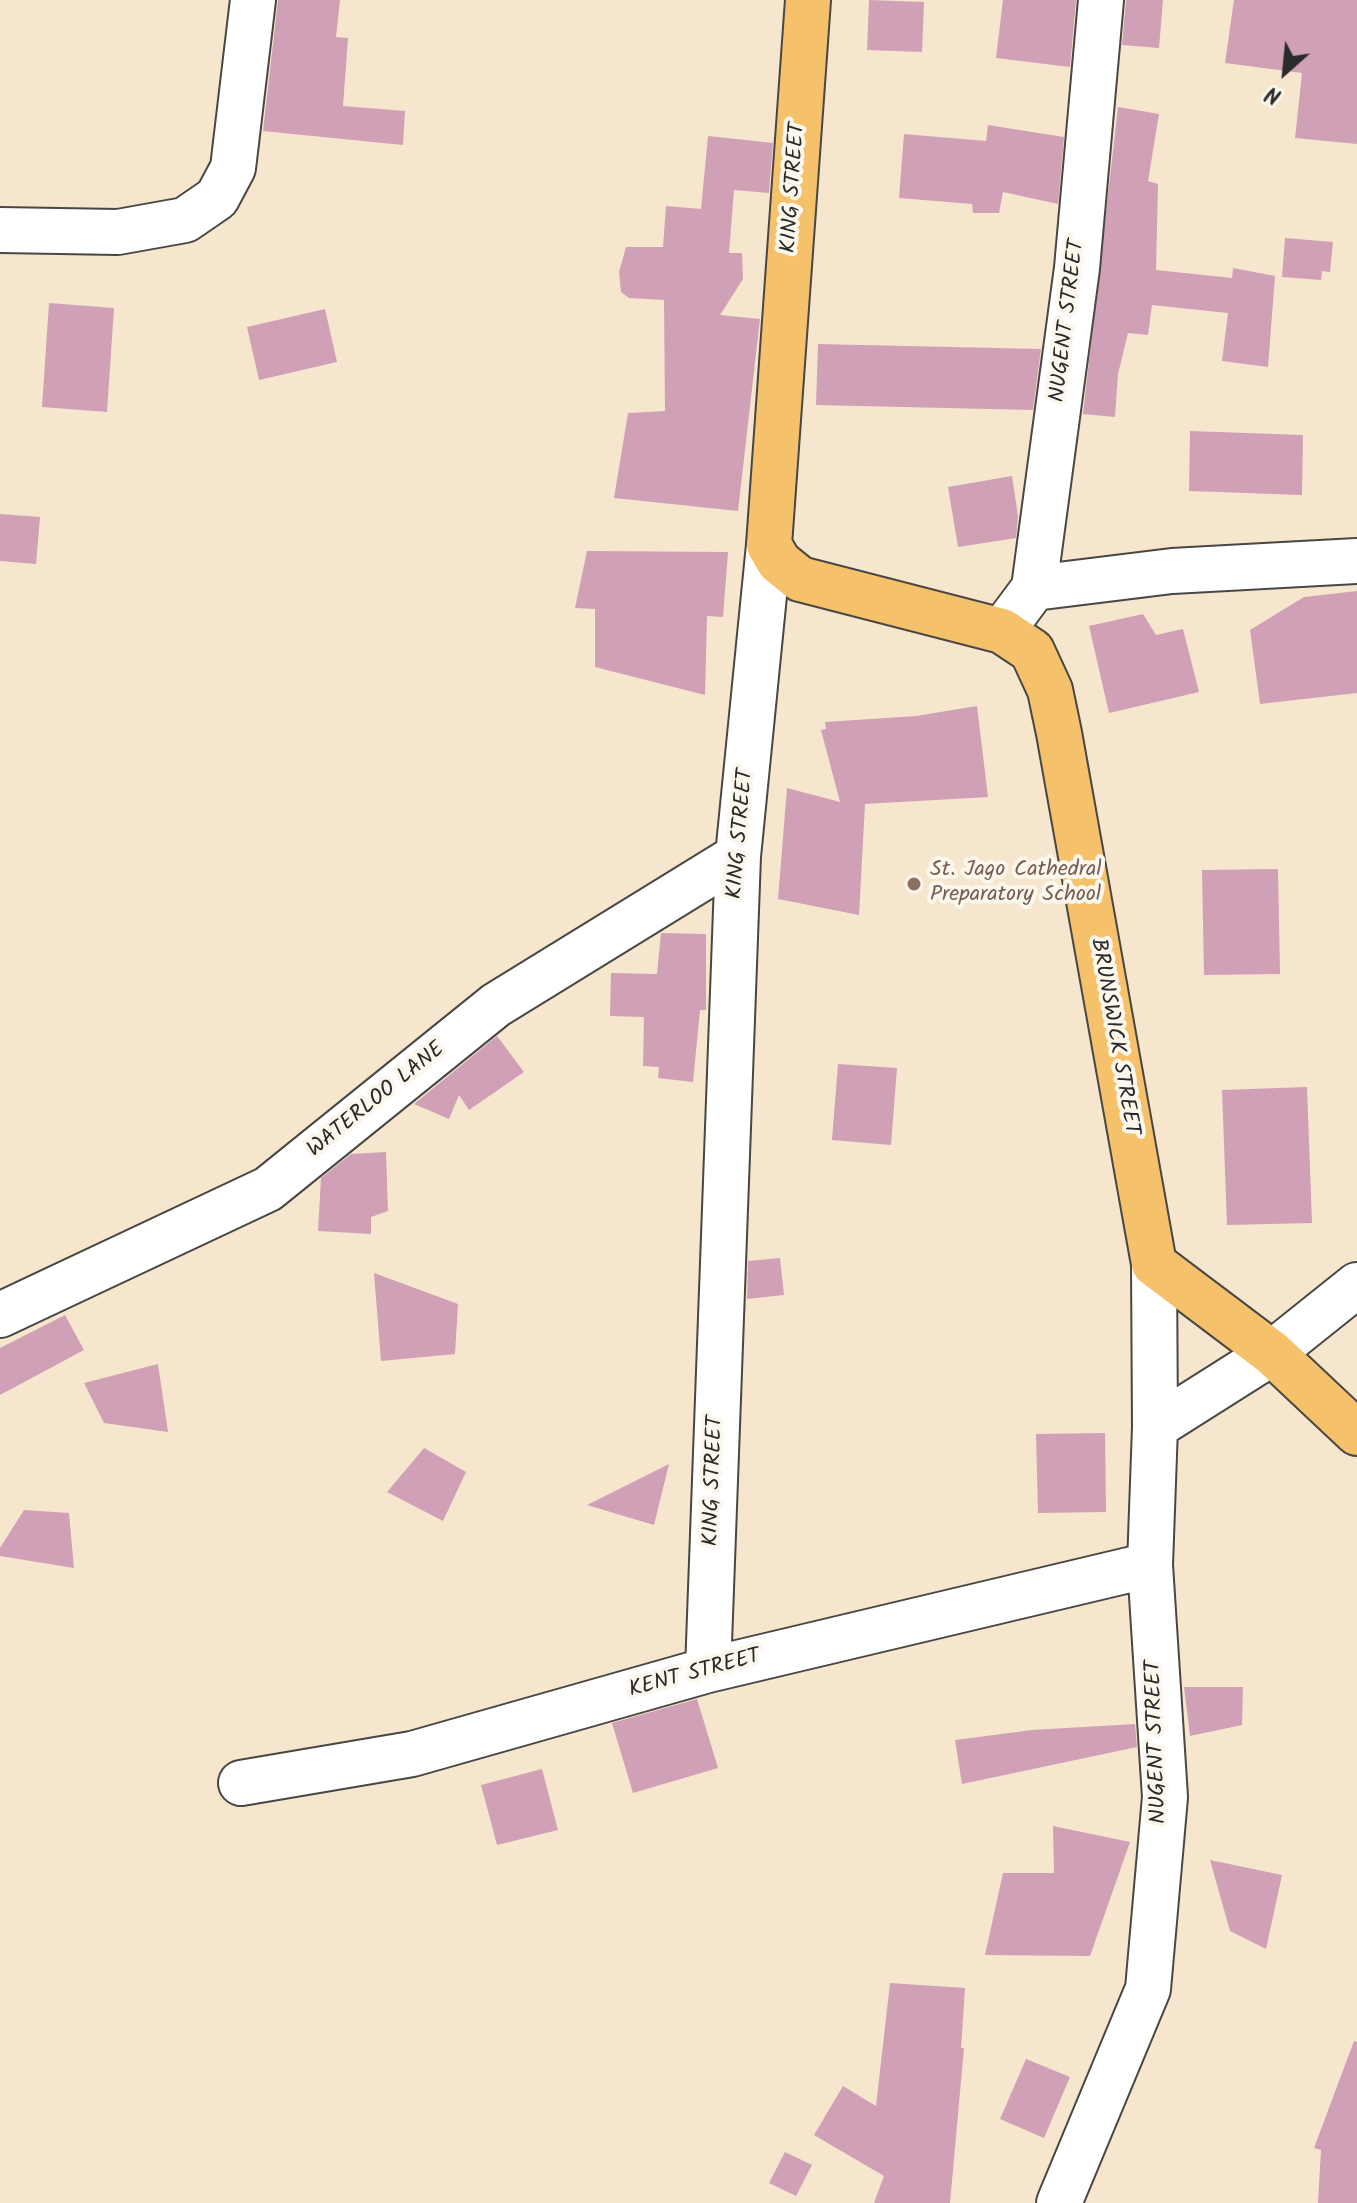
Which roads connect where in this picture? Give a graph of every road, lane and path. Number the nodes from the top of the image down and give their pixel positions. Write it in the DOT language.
graph roads {
  1 [pos="253,0"];
  2 [pos="808,0"];
  3 [pos="1101,0"];
  4 [pos="0,230"];
  5 [pos="769,545"];
  6 [pos="1357,561"];
  7 [pos="1034,588"];
  8 [pos="1002,631"];
  9 [pos="738,856"];
  10 [pos="1154,1264"];
  11 [pos="1357,1285"];
  12 [pos="0,1315"];
  13 [pos="1272,1353"];
  14 [pos="1155,1427"];
  15 [pos="1357,1433"];
  16 [pos="1150,1565"];
  17 [pos="708,1670"];
  18 [pos="241,1783"];
  19 [pos="1059,2203"];
  1 -- 4 [label="street"];
  2 -- 5 [label="main road, KING STREET"];
  3 -- 7 [label="street, NUGENT STREET"];
  5 -- 8 [label="main road, BRUNSWICK STREET"];
  5 -- 9 [label="street, KING STREET"];
  6 -- 7 [label="street"];
  7 -- 8 [label="street, NUGENT STREET"];
  8 -- 10 [label="main road, BRUNSWICK STREET"];
  9 -- 12 [label="street, WATERLOO LANE"];
  9 -- 17 [label="street, KING STREET"];
  10 -- 13 [label="main road"];
  10 -- 14 [label="street, NUGENT STREET"];
  11 -- 13 [label="street"];
  13 -- 14 [label="street"];
  13 -- 15 [label="main road"];
  14 -- 16 [label="street, NUGENT STREET"];
  16 -- 17 [label="street, KENT STREET"];
  16 -- 19 [label="street, NUGENT STREET"];
  17 -- 18 [label="street, KENT STREET"];
}
